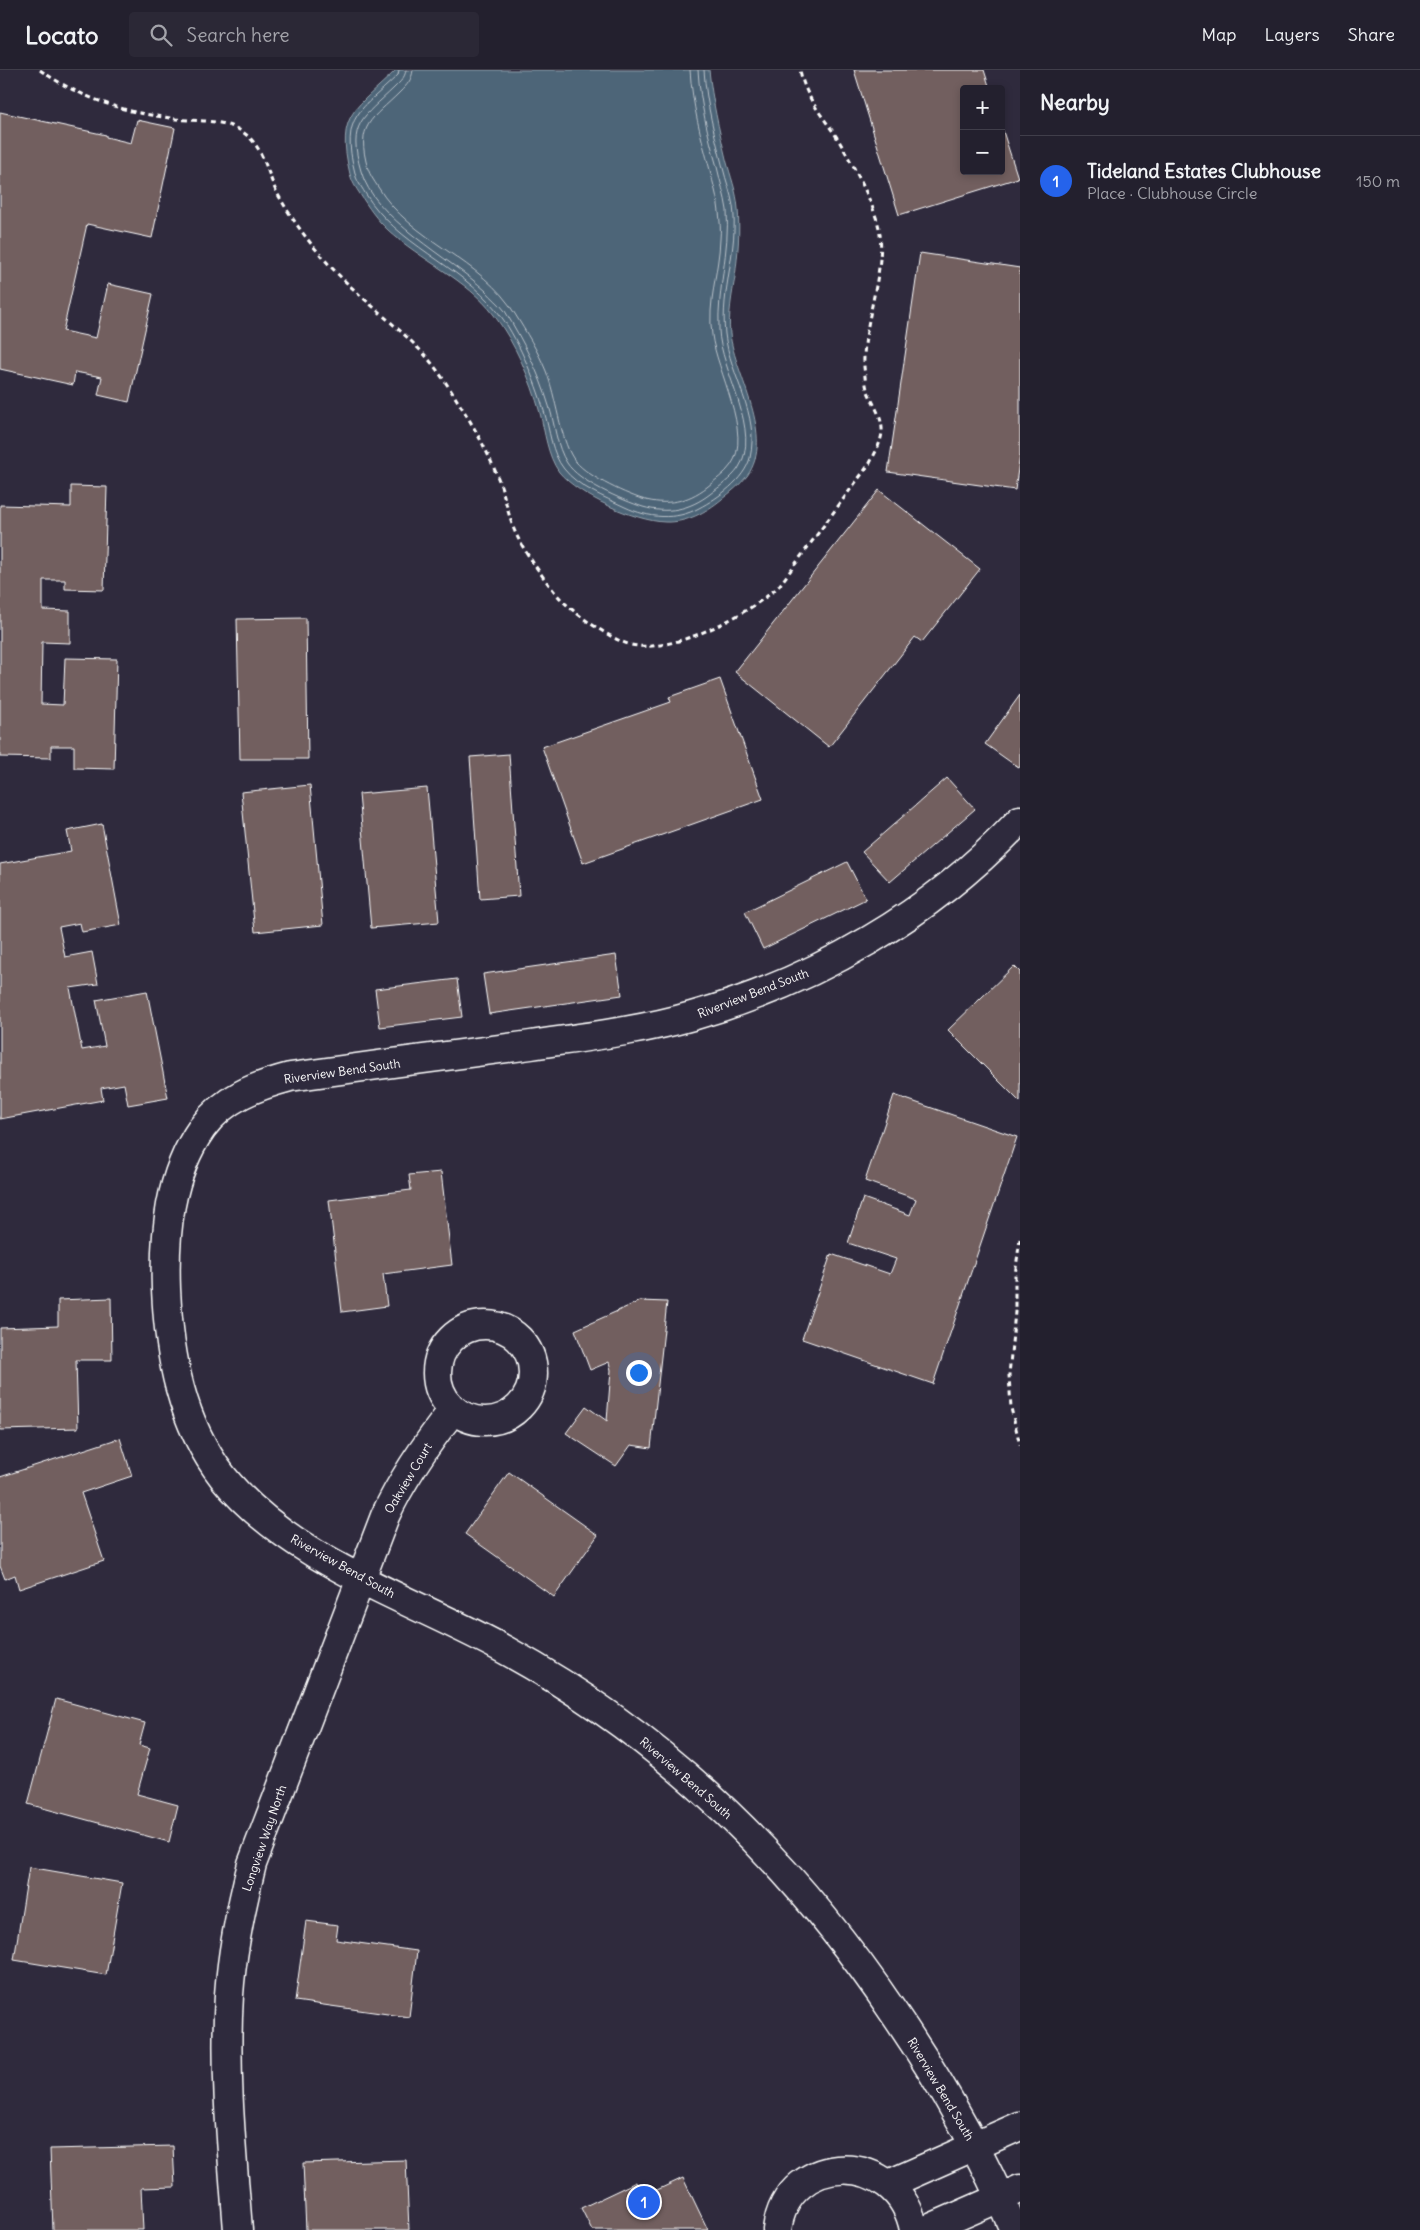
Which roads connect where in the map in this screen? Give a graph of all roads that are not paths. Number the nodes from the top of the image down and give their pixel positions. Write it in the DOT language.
graph roads {
  1 [pos="1020,820"];
  2 [pos="454,1410"];
  3 [pos="361,1579"];
  4 [pos="1020,2126"];
  5 [pos="975,2146"];
  6 [pos="889,2184"];
  7 [pos="1010,2194"];
  8 [pos="238,2230"];
  9 [pos="777,2230"];
  10 [pos="914,2230"];
  11 [pos="926,2230"];
  12 [pos="1014,2230"];
  1 -- 3 [label="street, Riverview Bend South"];
  2 -- 3 [label="street, Oakview Court"];
  3 -- 5 [label="street, Riverview Bend South"];
  3 -- 8 [label="street, Longview Way North"];
  4 -- 5 [label="street"];
  5 -- 6 [label="street"];
  5 -- 7 [label="street, Riverview Bend South"];
  6 -- 9 [label="street"];
  6 -- 10 [label="street"];
  7 -- 11 [label="street"];
  7 -- 12 [label="street, Riverview Bend South"];
}
